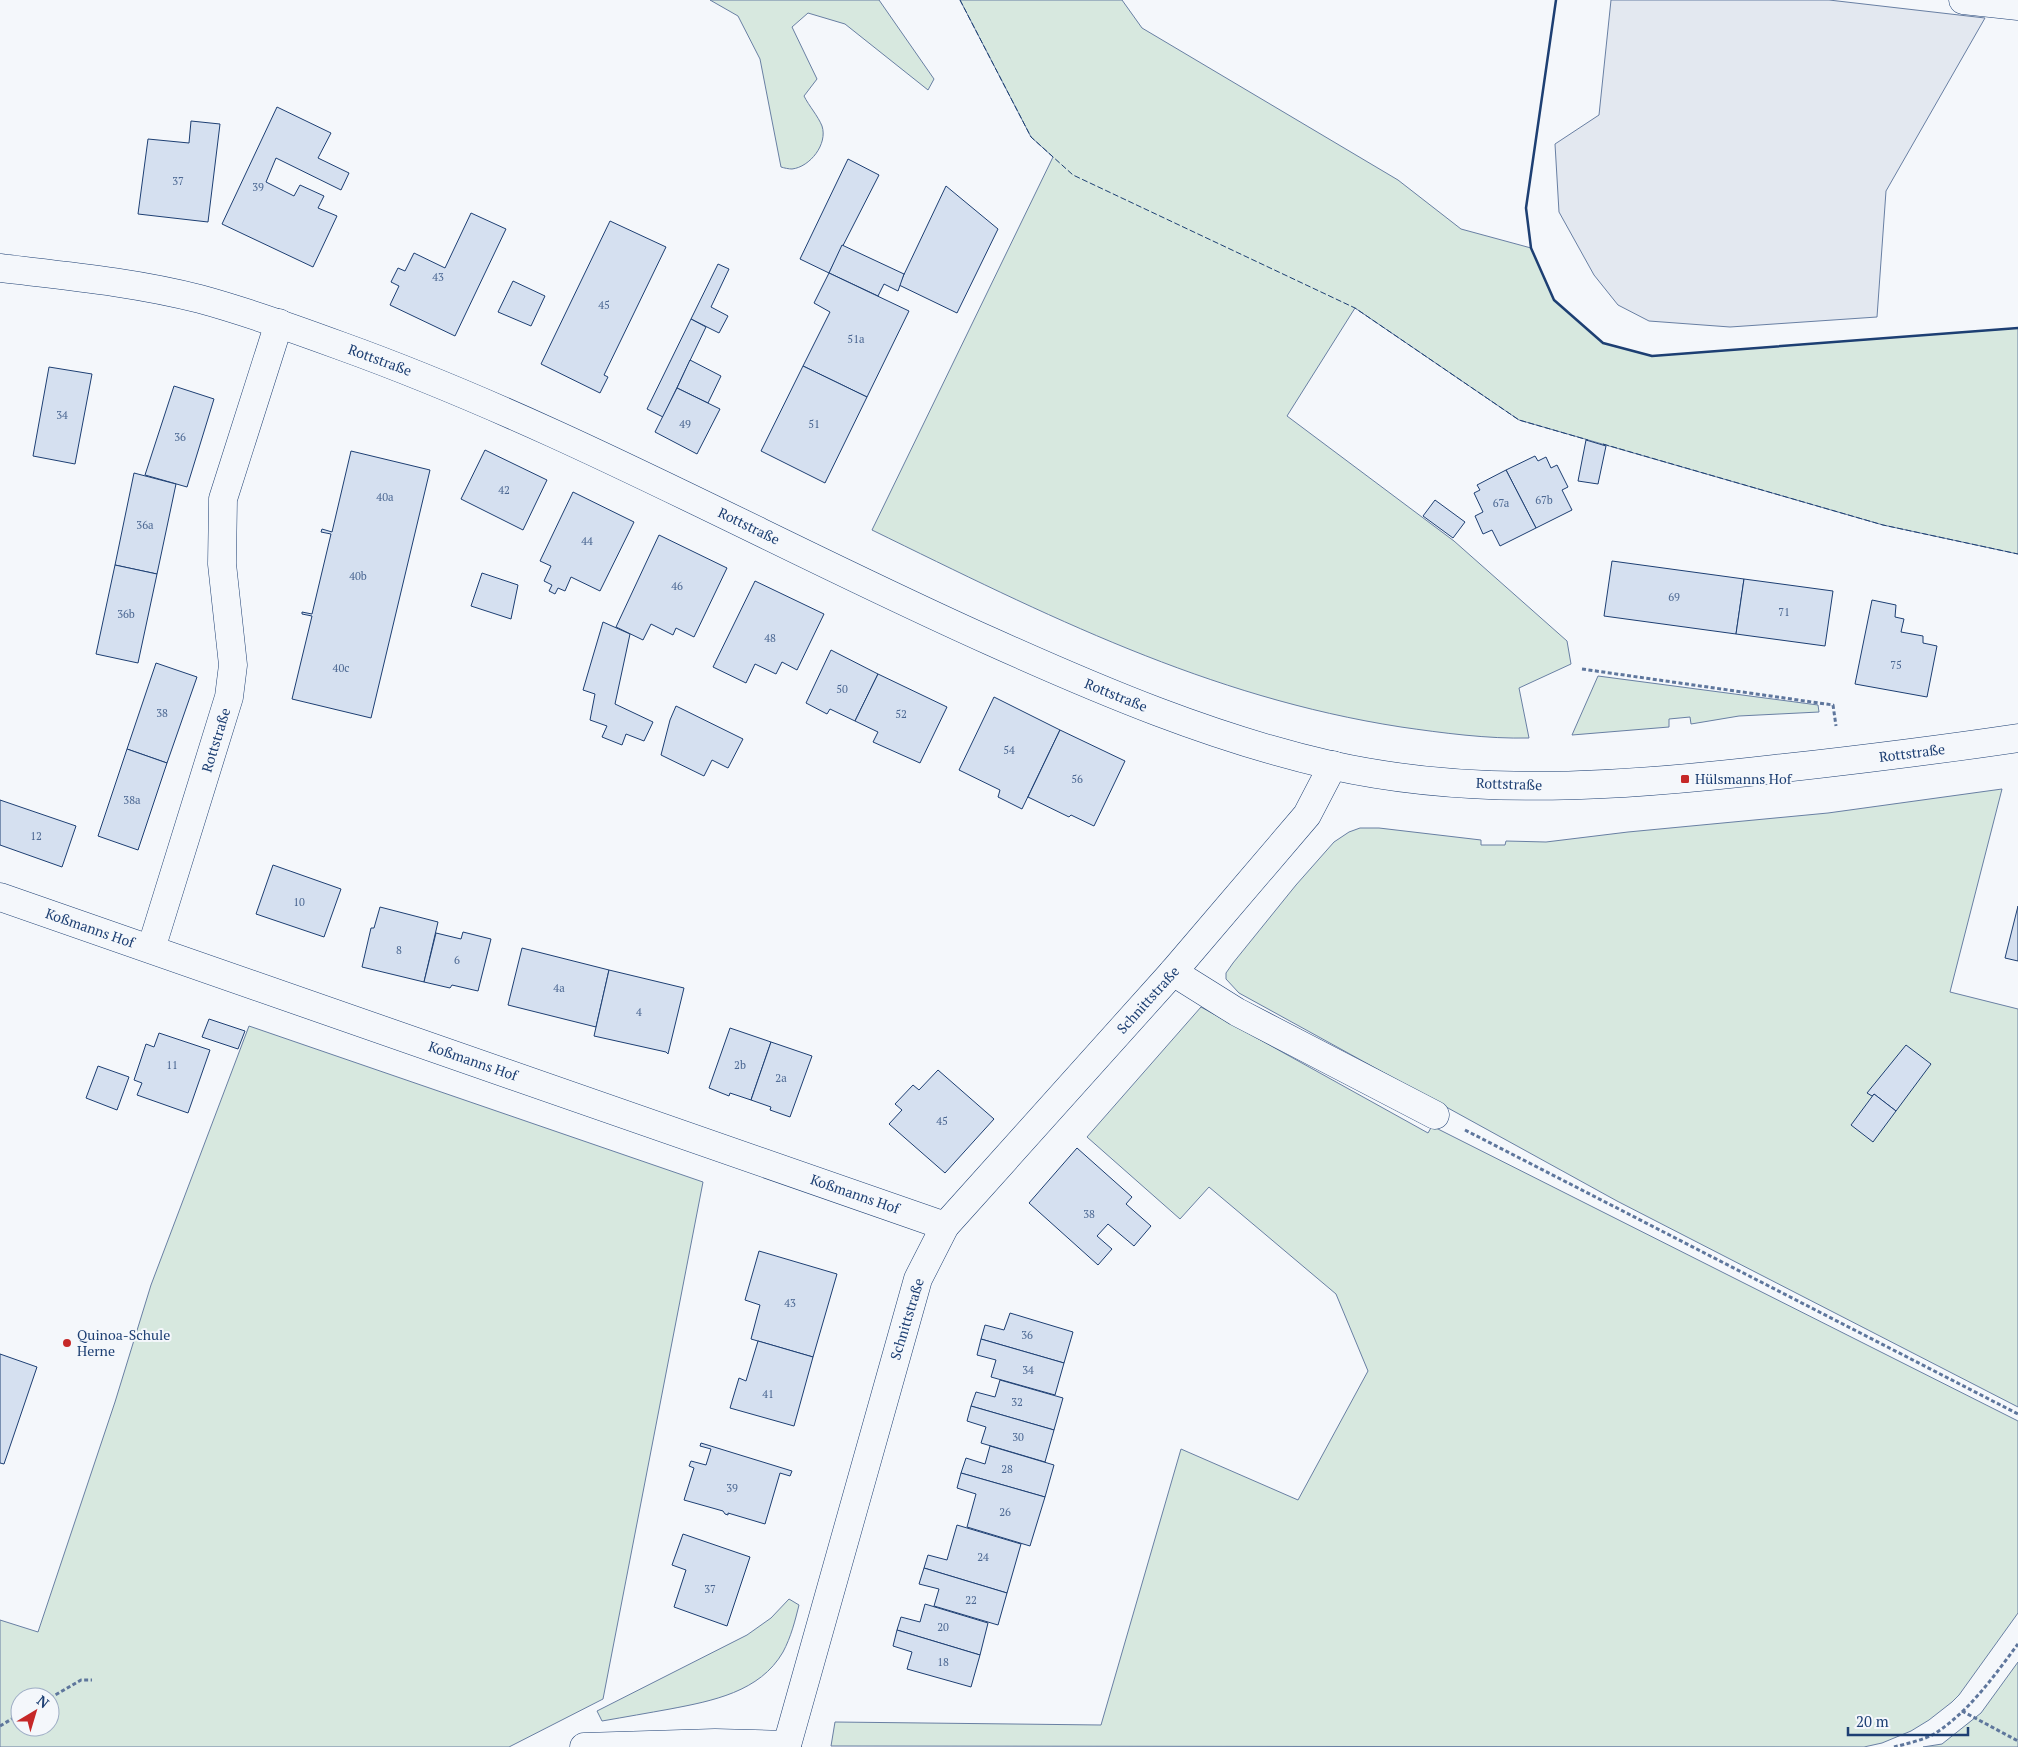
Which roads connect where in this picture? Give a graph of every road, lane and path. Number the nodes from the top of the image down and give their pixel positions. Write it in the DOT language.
graph roads {
  1 [pos="1963,0"];
  2 [pos="2018,6"];
  3 [pos="0,268"];
  4 [pos="279,323"];
  5 [pos="1582,669"];
  6 [pos="2018,738"];
  7 [pos="1841,761"];
  8 [pos="1334,766"];
  9 [pos="0,897"];
  10 [pos="152,949"];
  11 [pos="1172,972"];
  12 [pos="1435,1115"];
  13 [pos="945,1226"];
  14 [pos="2018,1414"];
  15 [pos="2018,1644"];
  16 [pos="92,1680"];
  17 [pos="60,1692"];
  18 [pos="1962,1711"];
  19 [pos="2018,1741"];
  20 [pos="787,1746"];
  21 [pos="584,1747"];
  22 [pos="1894,1747"];
  1 -- 2 [label="street"];
  3 -- 4 [label="street, Rottstraße"];
  4 -- 8 [label="street, Rottstraße"];
  4 -- 10 [label="street, Rottstraße"];
  5 -- 7 [label="path"];
  6 -- 7 [label="street, Rottstraße"];
  7 -- 8 [label="street, Rottstraße"];
  8 -- 11 [label="street, Schnittstraße"];
  9 -- 10 [label="street, Koßmanns Hof"];
  10 -- 13 [label="street, Koßmanns Hof"];
  11 -- 12 [label="street"];
  11 -- 13 [label="street, Schnittstraße"];
  12 -- 14 [label="path"];
  13 -- 20 [label="street, Schnittstraße"];
  15 -- 18 [label="path"];
  16 -- 17 [label="path"];
  18 -- 19 [label="path"];
  18 -- 22 [label="path"];
  20 -- 21 [label="street, Schnittstraße"];
}
